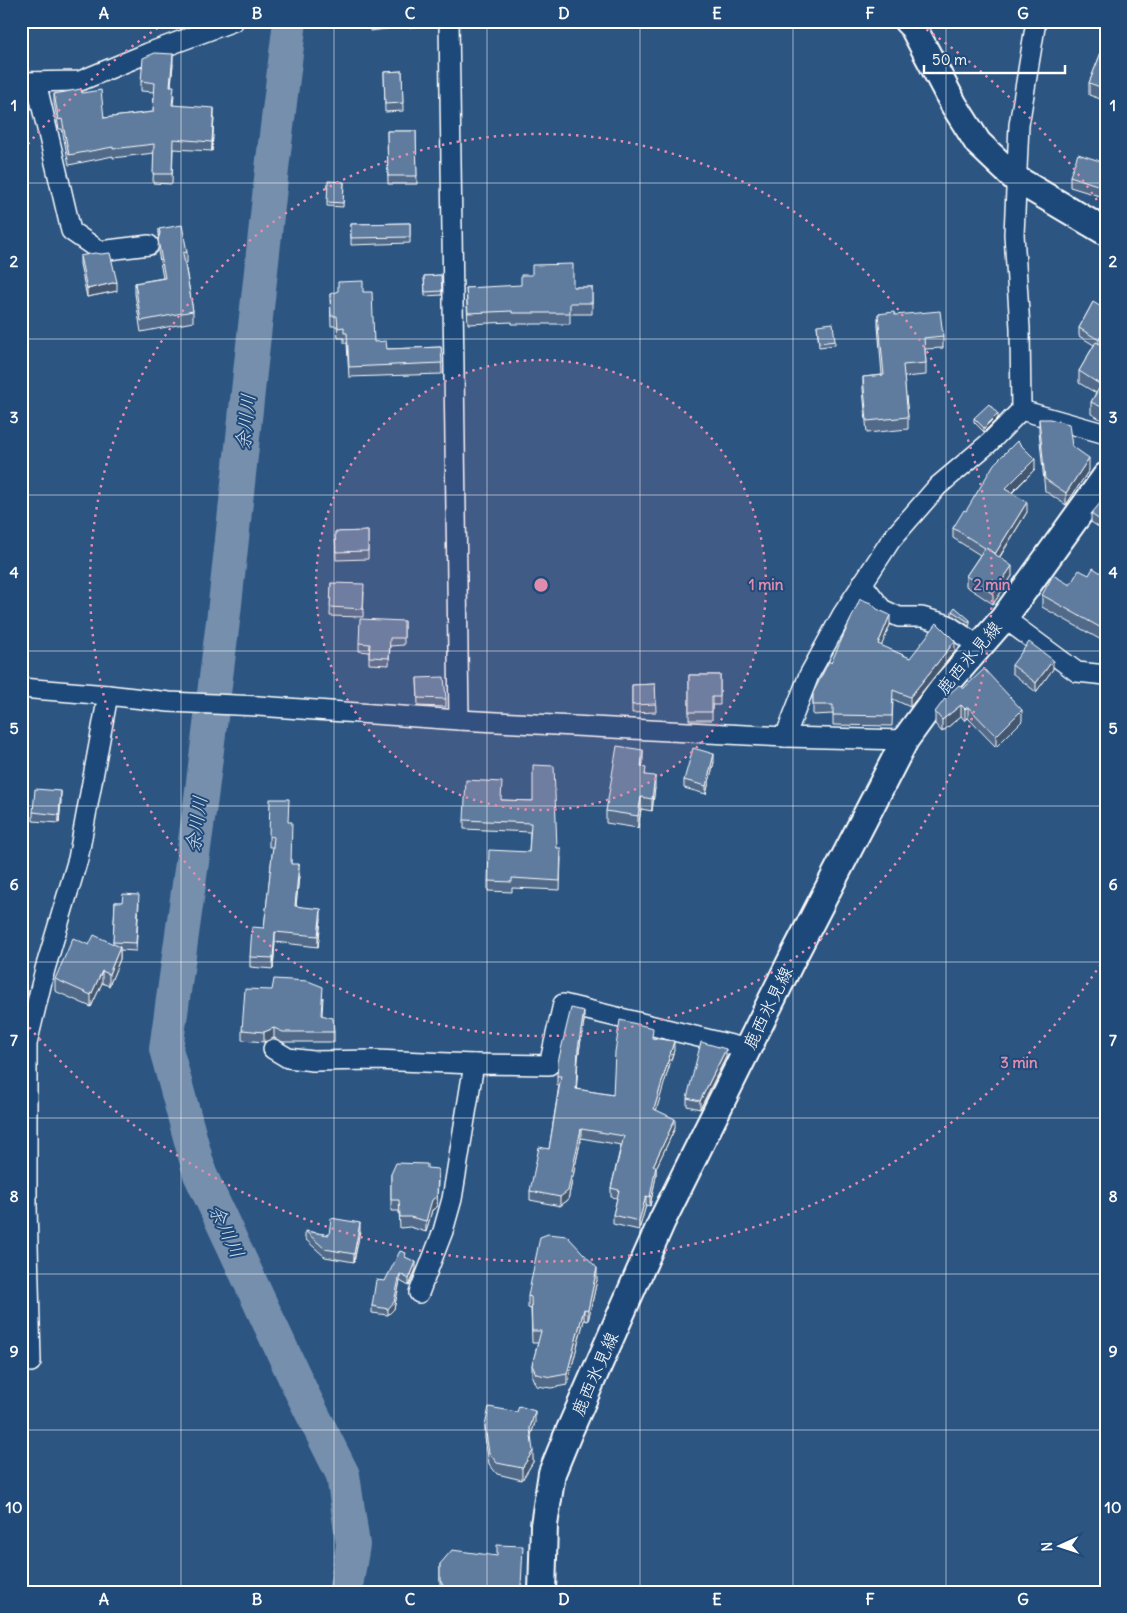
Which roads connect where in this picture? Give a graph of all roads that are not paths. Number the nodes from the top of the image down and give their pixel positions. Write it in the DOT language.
graph roads {
  1 [pos="234,21"];
  2 [pos="449,21"];
  3 [pos="907,21"];
  4 [pos="1036,21"];
  5 [pos="29,82"];
  6 [pos="1016,179"];
  7 [pos="1106,232"];
  8 [pos="149,245"];
  9 [pos="1022,410"];
  10 [pos="1106,434"];
  11 [pos="1106,476"];
  12 [pos="862,583"];
  13 [pos="1004,618"];
  14 [pos="979,646"];
  15 [pos="1106,675"];
  16 [pos="21,688"];
  17 [pos="108,695"];
  18 [pos="459,720"];
  19 [pos="785,737"];
  20 [pos="905,740"];
  21 [pos="273,1049"];
  22 [pos="748,1049"];
  23 [pos="474,1064"];
  24 [pos="24,1220"];
  25 [pos="419,1293"];
  26 [pos="31,1362"];
  27 [pos="542,1592"];
  1 -- 5 [label="street"];
  2 -- 18 [label="street"];
  3 -- 6 [label="main road"];
  4 -- 6 [label="street"];
  5 -- 8 [label="street"];
  6 -- 7 [label="main road"];
  6 -- 9 [label="street"];
  9 -- 10 [label="street"];
  9 -- 12 [label="street"];
  11 -- 13 [label="main road, 鹿西氷見線"];
  12 -- 14 [label="street"];
  12 -- 19 [label="street"];
  13 -- 14 [label="main road, 鹿西氷見線"];
  13 -- 15 [label="street"];
  14 -- 20 [label="main road, 鹿西氷見線"];
  16 -- 17 [label="street"];
  17 -- 18 [label="street"];
  17 -- 24 [label="street"];
  18 -- 19 [label="street"];
  19 -- 20 [label="street"];
  20 -- 22 [label="main road, 鹿西氷見線"];
  21 -- 23 [label="street"];
  22 -- 23 [label="street"];
  22 -- 27 [label="main road, 鹿西氷見線"];
  23 -- 25 [label="street"];
  24 -- 26 [label="street"];
}
